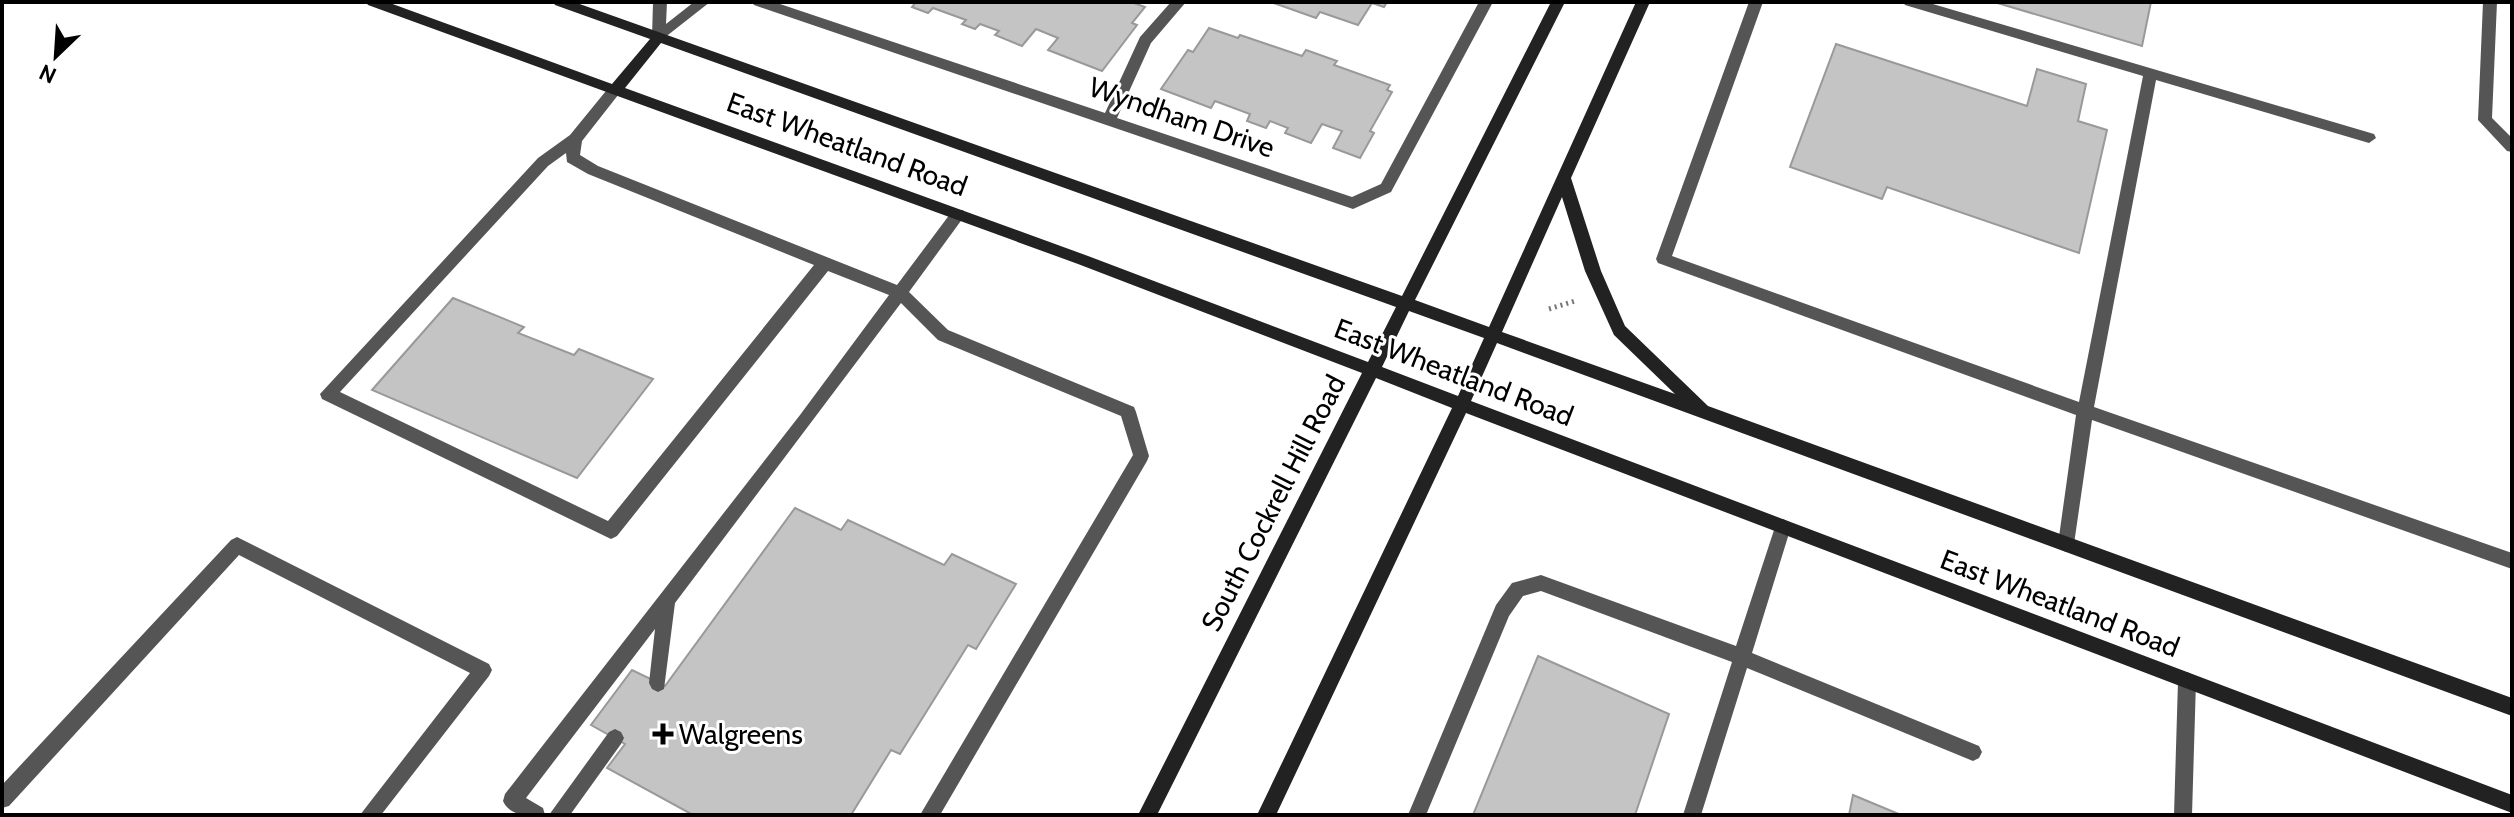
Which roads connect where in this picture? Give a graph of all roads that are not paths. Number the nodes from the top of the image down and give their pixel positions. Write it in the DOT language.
graph roads {
  1 [pos="373,2"];
  2 [pos="560,2"];
  3 [pos="660,2"];
  4 [pos="703,2"];
  5 [pos="759,2"];
  6 [pos="1179,2"];
  7 [pos="1486,2"];
  8 [pos="1558,2"];
  9 [pos="1643,2"];
  10 [pos="1756,2"];
  11 [pos="1910,2"];
  12 [pos="2490,2"];
  13 [pos="659,37"];
  14 [pos="2150,73"];
  15 [pos="615,90"];
  16 [pos="1109,119"];
  17 [pos="2369,138"];
  18 [pos="575,139"];
  19 [pos="2512,147"];
  20 [pos="1563,176"];
  21 [pos="958,214"];
  22 [pos="825,263"];
  23 [pos="902,294"];
  24 [pos="1406,303"];
  25 [pos="1491,334"];
  26 [pos="1371,371"];
  27 [pos="1461,406"];
  28 [pos="2085,411"];
  29 [pos="1705,413"];
  30 [pos="1783,527"];
  31 [pos="2066,544"];
  32 [pos="2512,561"];
  33 [pos="668,598"];
  34 [pos="1742,657"];
  35 [pos="2187,681"];
  36 [pos="658,683"];
  37 [pos="2512,707"];
  38 [pos="615,738"];
  39 [pos="1973,752"];
  40 [pos="2,799"];
  41 [pos="2512,804"];
  42 [pos="2184,814"];
  43 [pos="369,815"];
  44 [pos="536,815"];
  45 [pos="558,815"];
  46 [pos="929,815"];
  47 [pos="1147,815"];
  48 [pos="1266,815"];
  49 [pos="1417,815"];
  50 [pos="1692,815"];
  1 -- 15 [label="main road, East Wheatland Road"];
  2 -- 13 [label="main road, East Wheatland Road"];
  3 -- 13 [label="lane"];
  4 -- 13 [label="lane"];
  5 -- 16 [label="lane, Wyndham Drive"];
  6 -- 16 [label="lane"];
  7 -- 16 [label="lane, Wyndham Drive"];
  8 -- 24 [label="main road, South Cockrell Hill Road"];
  9 -- 20 [label="main road"];
  10 -- 28 [label="lane"];
  11 -- 14 [label="lane"];
  12 -- 19 [label="lane"];
  13 -- 15 [label="main road"];
  13 -- 24 [label="main road, East Wheatland Road"];
  14 -- 17 [label="lane"];
  14 -- 28 [label="lane"];
  15 -- 18 [label="lane"];
  15 -- 21 [label="main road, East Wheatland Road"];
  18 -- 22 [label="lane"];
  18 -- 22 [label="lane"];
  20 -- 25 [label="main road"];
  20 -- 29 [label="main road"];
  21 -- 23 [label="lane"];
  21 -- 26 [label="main road, East Wheatland Road"];
  22 -- 23 [label="lane"];
  23 -- 33 [label="lane"];
  23 -- 46 [label="lane"];
  24 -- 25 [label="main road, East Wheatland Road"];
  24 -- 26 [label="main road, South Cockrell Hill Road"];
  25 -- 27 [label="main road"];
  25 -- 29 [label="main road, East Wheatland Road"];
  26 -- 27 [label="main road, East Wheatland Road"];
  26 -- 47 [label="main road, South Cockrell Hill Road"];
  27 -- 30 [label="main road, East Wheatland Road"];
  27 -- 48 [label="main road"];
  28 -- 31 [label="lane"];
  28 -- 32 [label="lane"];
  29 -- 31 [label="main road, East Wheatland Road"];
  30 -- 34 [label="lane"];
  30 -- 35 [label="main road, East Wheatland Road"];
  31 -- 37 [label="main road, East Wheatland Road"];
  33 -- 36 [label="lane"];
  33 -- 44 [label="lane"];
  34 -- 39 [label="lane"];
  34 -- 49 [label="lane"];
  34 -- 50 [label="lane"];
  35 -- 41 [label="main road, East Wheatland Road"];
  35 -- 42 [label="lane"];
  38 -- 45 [label="lane"];
  40 -- 43 [label="lane"];
}
